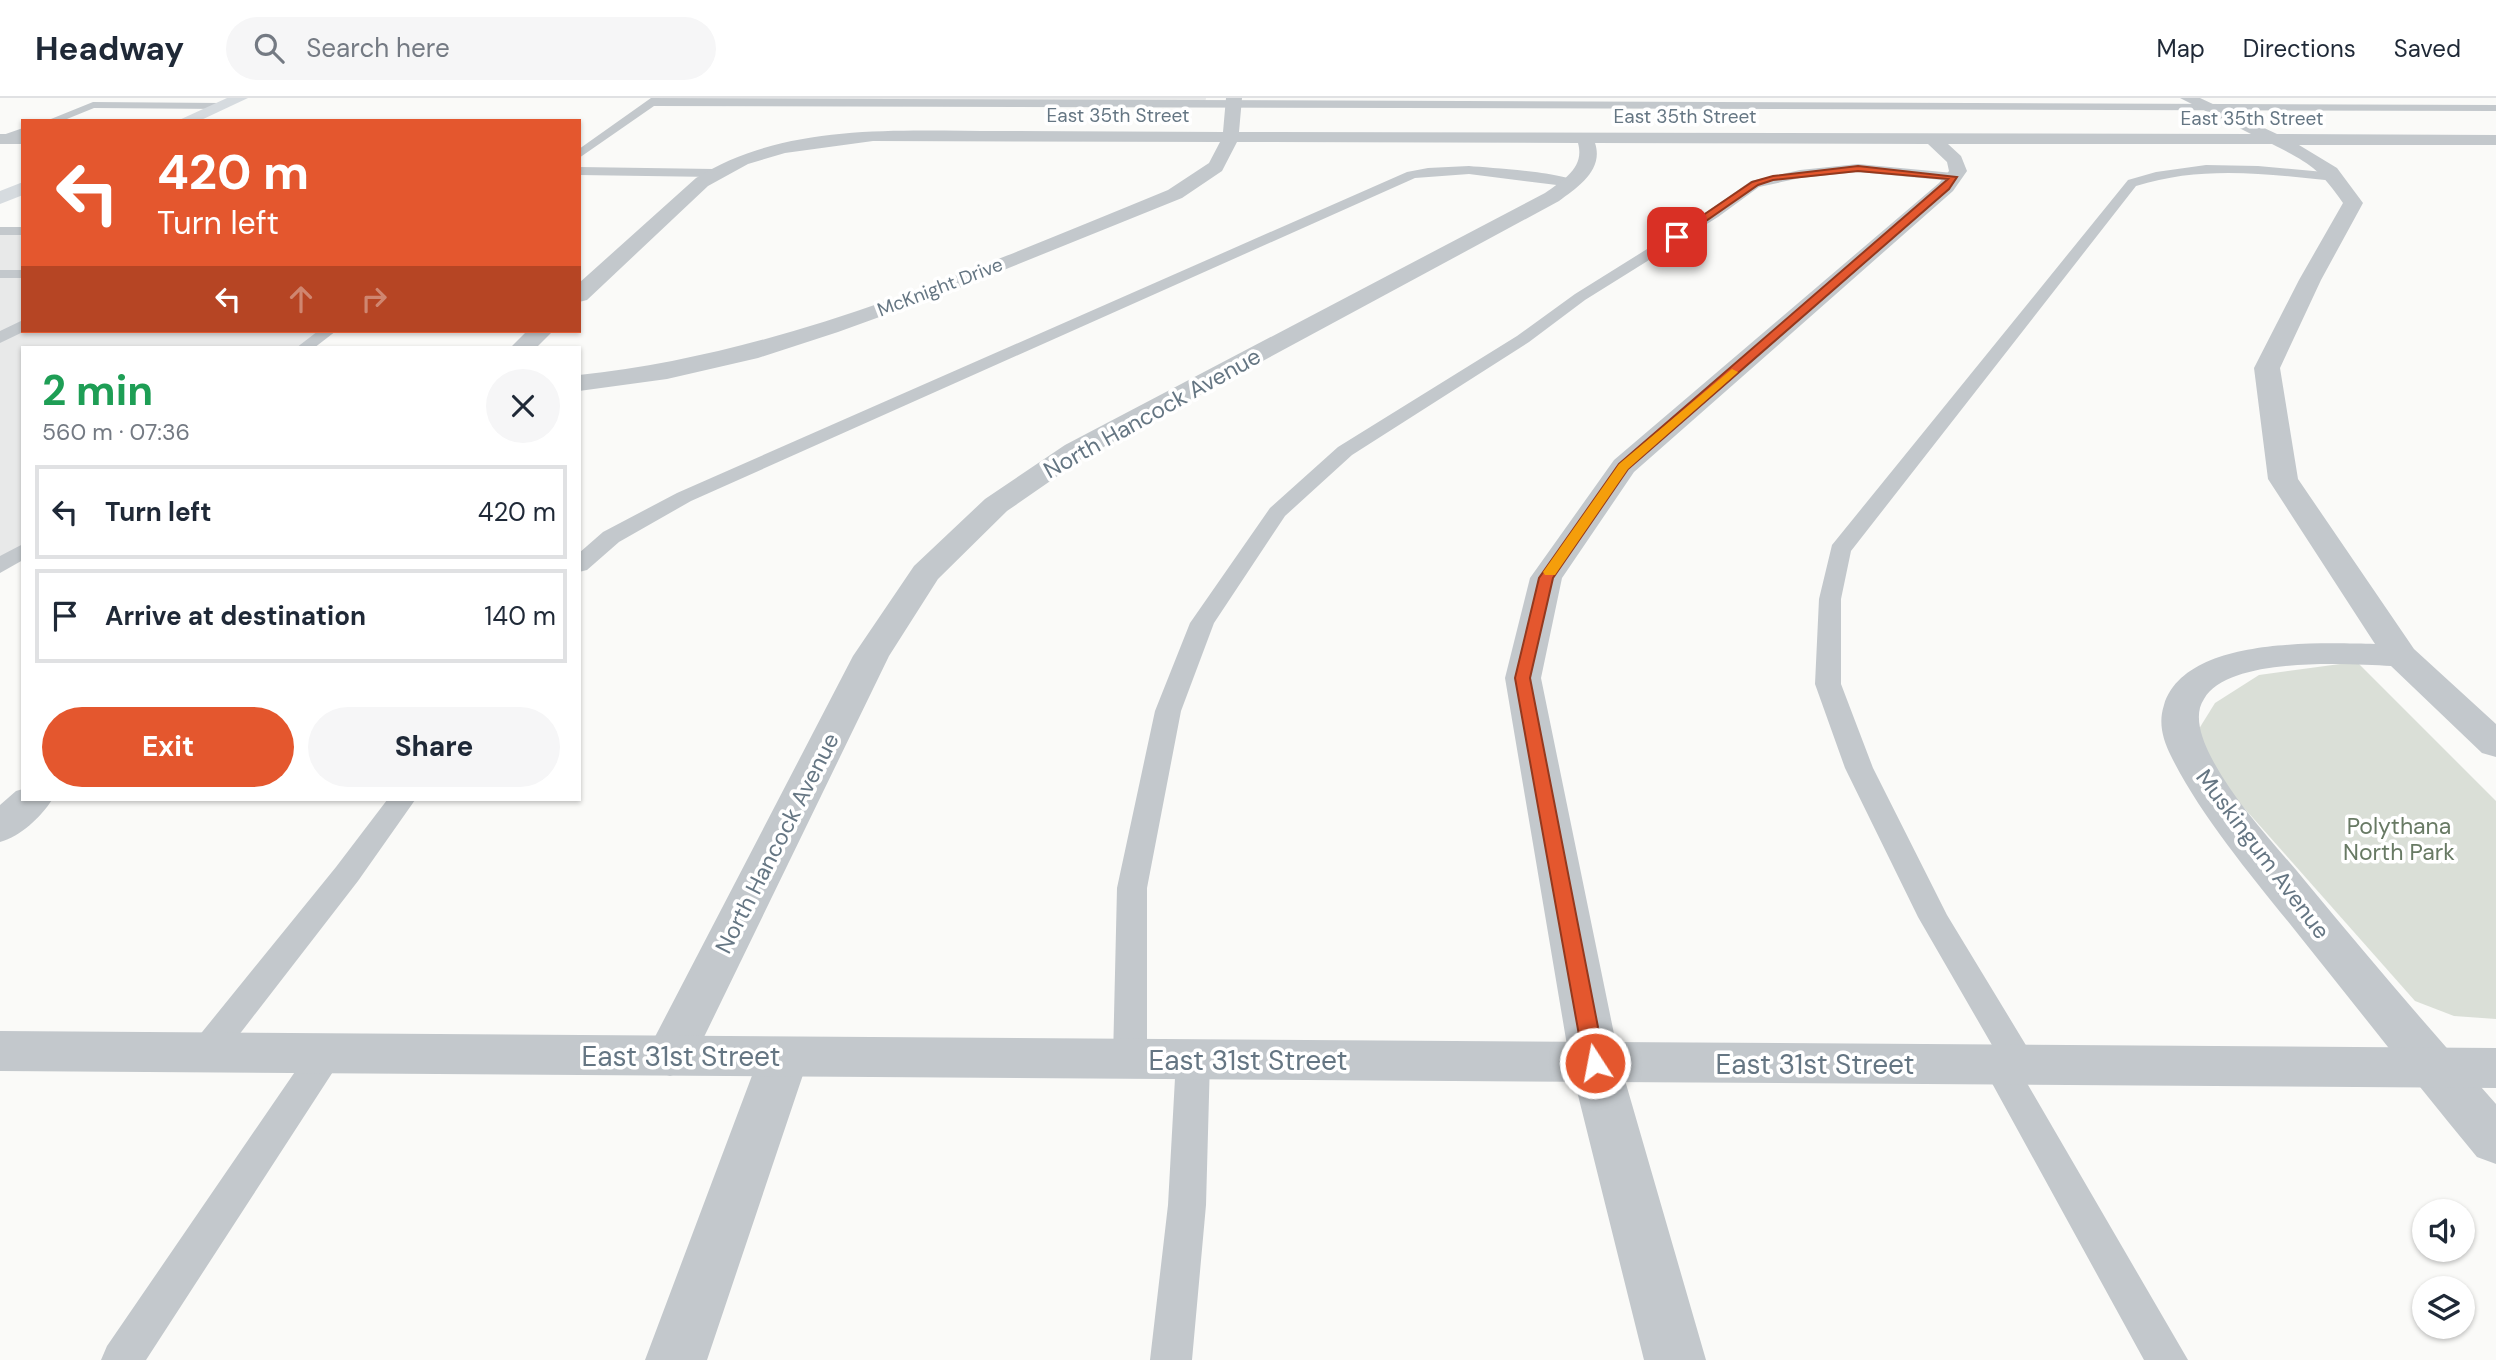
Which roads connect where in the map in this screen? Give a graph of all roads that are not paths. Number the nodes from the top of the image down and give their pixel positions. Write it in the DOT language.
graph roads {
  1 [pos="240,98"];
  2 [pos="655,101"];
  3 [pos="1233,101"];
  4 [pos="2199,103"];
  5 [pos="222,106"];
  6 [pos="2496,108"];
  7 [pos="56,119"];
  8 [pos="190,119"];
  9 [pos="21,132"];
  10 [pos="1233,136"];
  11 [pos="1584,137"];
  12 [pos="1932,138"];
  13 [pos="1,139"];
  14 [pos="21,139"];
  15 [pos="2278,139"];
  16 [pos="2496,140"];
  17 [pos="581,154"];
  18 [pos="581,171"];
  19 [pos="714,173"];
  20 [pos="1953,177"];
  21 [pos="2335,177"];
  22 [pos="1573,183"];
  23 [pos="0,231"];
  24 [pos="21,231"];
  25 [pos="0,274"];
  26 [pos="21,274"];
  27 [pos="581,293"];
  28 [pos="21,327"];
  29 [pos="325,333"];
  30 [pos="539,333"];
  31 [pos="0,338"];
  32 [pos="307,346"];
  33 [pos="524,346"];
  34 [pos="581,383"];
  35 [pos="21,551"];
  36 [pos="581,563"];
  37 [pos="0,566"];
  38 [pos="2401,656"];
  39 [pos="2496,746"];
  40 [pos="29,801"];
  41 [pos="400,801"];
  42 [pos="0,828"];
  43 [pos="0,1051"];
  44 [pos="206,1052"];
  45 [pos="326,1054"];
  46 [pos="670,1056"];
  47 [pos="784,1057"];
  48 [pos="1130,1059"];
  49 [pos="1193,1060"];
  50 [pos="1595,1063"];
  51 [pos="2010,1065"];
  52 [pos="2433,1068"];
  53 [pos="2496,1068"];
  54 [pos="2496,1141"];
  55 [pos="122,1360"];
  56 [pos="676,1360"];
  57 [pos="1171,1360"];
  58 [pos="1675,1360"];
  59 [pos="2167,1360"];
  1 -- 5 [label="main road"];
  2 -- 3 [label="lane"];
  2 -- 17 [label="lane"];
  3 -- 4 [label="lane"];
  3 -- 10 [label="street, McKnight Drive"];
  4 -- 6 [label="lane"];
  4 -- 15 [label="street"];
  5 -- 7 [label="lane"];
  5 -- 8 [label="main road"];
  9 -- 13 [label="lane"];
  10 -- 11 [label="street, East 35th Street"];
  10 -- 19 [label="street, East 35th Street"];
  10 -- 34 [label="street, McKnight Drive"];
  11 -- 12 [label="street, East 35th Street"];
  11 -- 22 [label="street"];
  12 -- 15 [label="street, East 35th Street"];
  12 -- 20 [label="street"];
  13 -- 14 [label="street"];
  15 -- 16 [label="street, East 35th Street"];
  15 -- 21 [label="street"];
  18 -- 19 [label="lane"];
  19 -- 27 [label="street, East 35th Street"];
  20 -- 48 [label="lane"];
  20 -- 50 [label="street"];
  21 -- 38 [label="street"];
  21 -- 51 [label="lane"];
  22 -- 36 [label="lane"];
  22 -- 46 [label="street, North Hancock Avenue"];
  23 -- 24 [label="lane"];
  25 -- 26 [label="lane"];
  28 -- 31 [label="lane"];
  29 -- 32 [label="lane"];
  30 -- 33 [label="street"];
  35 -- 37 [label="lane"];
  38 -- 39 [label="street"];
  38 -- 52 [label="street, Muskingum Avenue"];
  40 -- 42 [label="street"];
  41 -- 44 [label="lane"];
  43 -- 44 [label="street, East 31st Street"];
  44 -- 45 [label="street, East 31st Street"];
  45 -- 46 [label="street, East 31st Street"];
  45 -- 55 [label="lane"];
  46 -- 47 [label="street, East 31st Street"];
  47 -- 48 [label="street, East 31st Street"];
  47 -- 56 [label="street"];
  48 -- 49 [label="street, East 31st Street"];
  49 -- 50 [label="street, East 31st Street"];
  49 -- 57 [label="lane"];
  50 -- 51 [label="street, East 31st Street"];
  50 -- 58 [label="street"];
  51 -- 52 [label="street, East 31st Street"];
  51 -- 59 [label="lane"];
  52 -- 53 [label="street, East 31st Street"];
  52 -- 54 [label="street, Muskingum Avenue"];
}
